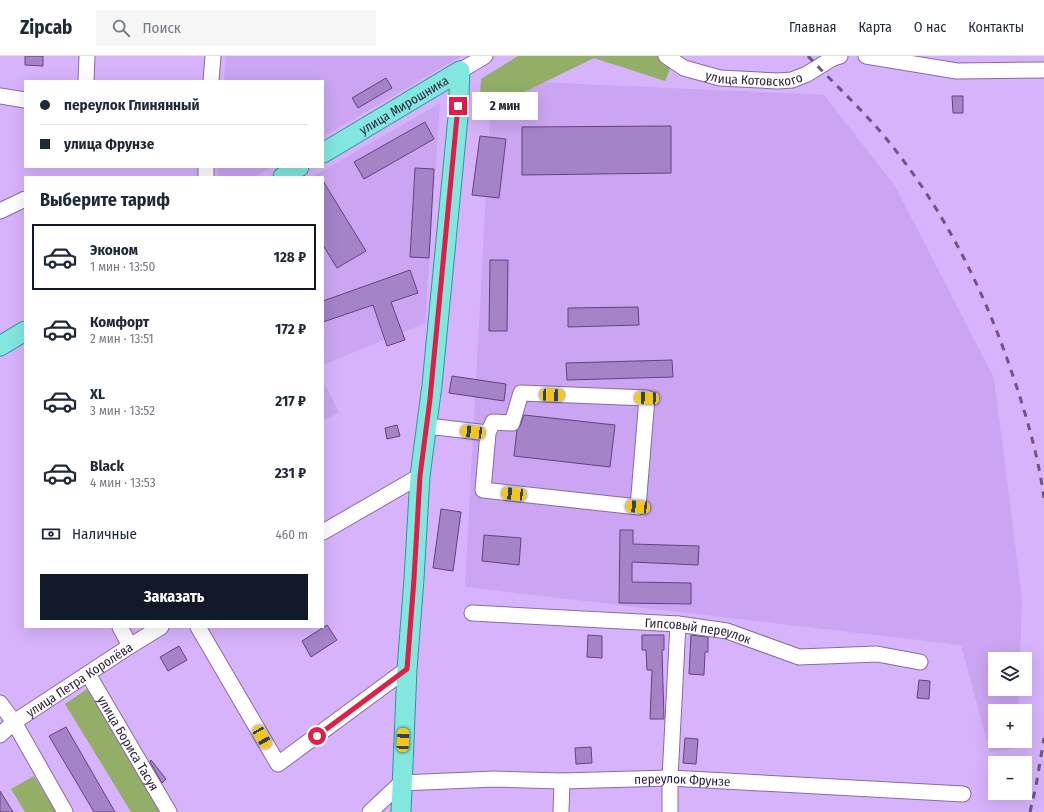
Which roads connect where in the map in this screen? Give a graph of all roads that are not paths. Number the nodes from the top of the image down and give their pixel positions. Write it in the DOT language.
graph roads {
  1 [pos="87,56"];
  2 [pos="213,56"];
  3 [pos="485,56"];
  4 [pos="666,56"];
  5 [pos="840,56"];
  6 [pos="866,56"];
  7 [pos="460,70"];
  8 [pos="1044,70"];
  9 [pos="86,80"];
  10 [pos="211,80"];
  11 [pos="0,96"];
  12 [pos="24,100"];
  13 [pos="324,152"];
  14 [pos="297,168"];
  15 [pos="284,176"];
  16 [pos="24,200"];
  17 [pos="0,211"];
  18 [pos="24,333"];
  19 [pos="0,346"];
  20 [pos="427,426"];
  21 [pos="488,433"];
  22 [pos="420,476"];
  23 [pos="324,531"];
  24 [pos="472,613"];
  25 [pos="678,624"];
  26 [pos="121,628"];
  27 [pos="159,628"];
  28 [pos="199,628"];
  29 [pos="130,646"];
  30 [pos="920,662"];
  31 [pos="407,669"];
  32 [pos="88,674"];
  33 [pos="0,703"];
  34 [pos="14,722"];
  35 [pos="0,735"];
  36 [pos="670,778"];
  37 [pos="562,781"];
  38 [pos="401,783"];
  39 [pos="963,794"];
  40 [pos="65,812"];
  41 [pos="169,812"];
  42 [pos="370,812"];
  43 [pos="401,812"];
  44 [pos="561,812"];
  45 [pos="670,812"];
  1 -- 9 [label="street"];
  2 -- 10 [label="street"];
  3 -- 7 [label="street, улица Мирошника"];
  4 -- 5 [label="street, улица Котовского"];
  6 -- 8 [label="street"];
  7 -- 13 [label="main road, улица Мирошника"];
  7 -- 20 [label="main road"];
  11 -- 12 [label="street"];
  14 -- 15 [label="main road"];
  16 -- 17 [label="street"];
  18 -- 19 [label="main road"];
  20 -- 21 [label="street"];
  20 -- 22 [label="main road"];
  21 -- 21 [label="street"];
  22 -- 23 [label="street"];
  22 -- 31 [label="main road"];
  24 -- 25 [label="street, Гипсовый переулок"];
  25 -- 30 [label="street, Гипсовый переулок"];
  25 -- 36 [label="street"];
  26 -- 29 [label="street"];
  27 -- 29 [label="street, улица Петра Королёва"];
  28 -- 31 [label="street"];
  29 -- 32 [label="street, улица Петра Королёва"];
  31 -- 38 [label="main road"];
  32 -- 34 [label="street, улица Петра Королёва"];
  32 -- 41 [label="street, улица Бориса Тасуя"];
  33 -- 34 [label="street"];
  34 -- 35 [label="street, улица Петра Королёва"];
  34 -- 40 [label="street"];
  36 -- 37 [label="street, переулок Фрунзе"];
  36 -- 39 [label="street, переулок Фрунзе"];
  36 -- 45 [label="street"];
  37 -- 38 [label="street, переулок Фрунзе"];
  37 -- 44 [label="street"];
  38 -- 42 [label="street"];
  38 -- 43 [label="main road"];
}
